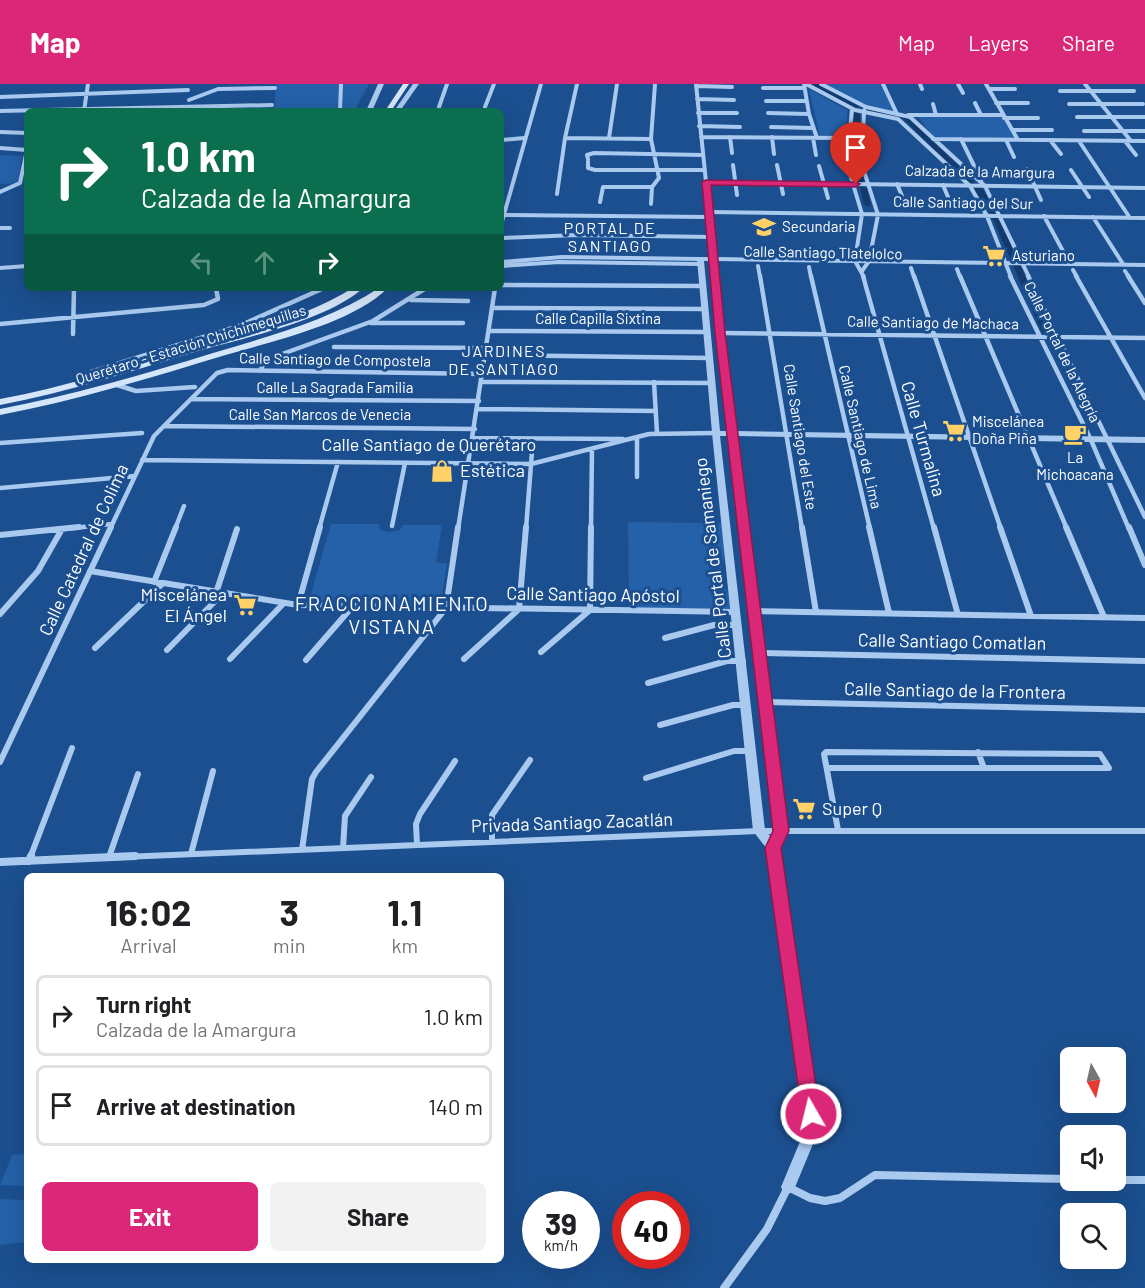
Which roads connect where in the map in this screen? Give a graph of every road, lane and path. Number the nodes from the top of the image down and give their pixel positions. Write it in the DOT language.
graph roads {
  1 [pos="88,84"];
  2 [pos="187,84"];
  3 [pos="341,84"];
  4 [pos="381,84"];
  5 [pos="398,84"];
  6 [pos="406,84"];
  7 [pos="416,84"];
  8 [pos="447,84"];
  9 [pos="494,84"];
  10 [pos="541,84"];
  11 [pos="577,84"];
  12 [pos="617,84"];
  13 [pos="655,84"];
  14 [pos="821,84"];
  15 [pos="883,84"];
  16 [pos="920,84"];
  17 [pos="958,84"];
  18 [pos="986,84"];
  19 [pos="1085,84"];
  20 [pos="696,85"];
  21 [pos="804,85"];
  22 [pos="732,87"];
  23 [pos="275,88"];
  24 [pos="763,88"];
  25 [pos="922,89"];
  26 [pos="989,89"];
  27 [pos="1015,89"];
  28 [pos="188,90"];
  29 [pos="1090,90"];
  30 [pos="1060,91"];
  31 [pos="1134,92"];
  32 [pos="963,93"];
  33 [pos="84,94"];
  34 [pos="0,97"];
  35 [pos="697,99"];
  36 [pos="189,100"];
  37 [pos="734,100"];
  38 [pos="766,100"];
  39 [pos="806,101"];
  40 [pos="975,103"];
  41 [pos="996,103"];
  42 [pos="1028,103"];
  43 [pos="933,104"];
  44 [pos="1070,104"];
  45 [pos="1101,104"];
  46 [pos="1143,104"];
  47 [pos="272,105"];
  48 [pos="439,107"];
  49 [pos="485,107"];
  50 [pos="866,107"];
  51 [pos="84,108"];
  52 [pos="190,108"];
  53 [pos="210,108"];
  54 [pos="340,108"];
  55 [pos="370,108"];
  56 [pos="382,108"];
  57 [pos="390,108"];
  58 [pos="399,108"];
  59 [pos="852,109"];
  60 [pos="0,111"];
  61 [pos="24,111"];
  62 [pos="863,112"];
  63 [pos="698,113"];
  64 [pos="737,113"];
  65 [pos="768,113"];
  66 [pos="808,114"];
  67 [pos="897,114"];
  68 [pos="903,115"];
  69 [pos="936,115"];
  70 [pos="981,115"];
  71 [pos="1004,116"];
  72 [pos="1077,117"];
  73 [pos="1113,117"];
  74 [pos="1145,117"];
  75 [pos="1038,118"];
  76 [pos="699,126"];
  77 [pos="740,127"];
  78 [pos="771,128"];
  79 [pos="813,128"];
  80 [pos="1012,130"];
  81 [pos="1052,130"];
  82 [pos="1084,131"];
  83 [pos="1123,131"];
  84 [pos="0,132"];
  85 [pos="1145,132"];
  86 [pos="24,133"];
  87 [pos="701,137"];
  88 [pos="730,137"];
  89 [pos="772,137"];
  90 [pos="524,138"];
  91 [pos="565,138"];
  92 [pos="609,138"];
  93 [pos="815,138"];
  94 [pos="848,138"];
  95 [pos="651,139"];
  96 [pos="933,139"];
  97 [pos="962,139"];
  98 [pos="504,140"];
  99 [pos="1006,140"];
  100 [pos="1018,140"];
  101 [pos="1050,140"];
  102 [pos="1079,141"];
  103 [pos="1128,141"];
  104 [pos="1145,141"];
  105 [pos="0,148"];
  106 [pos="24,150"];
  107 [pos="732,153"];
  108 [pos="652,154"];
  109 [pos="774,154"];
  110 [pos="816,154"];
  111 [pos="1061,154"];
  112 [pos="703,155"];
  113 [pos="1136,155"];
  114 [pos="1014,157"];
  115 [pos="24,164"];
  116 [pos="733,165"];
  117 [pos="777,165"];
  118 [pos="819,166"];
  119 [pos="1027,169"];
  120 [pos="659,170"];
  121 [pos="705,170"];
  122 [pos="1071,170"];
  123 [pos="706,182"];
  124 [pos="736,183"];
  125 [pos="782,183"];
  126 [pos="824,184"];
  127 [pos="852,184"];
  128 [pos="867,184"];
  129 [pos="897,184"];
  130 [pos="943,185"];
  131 [pos="984,185"];
  132 [pos="970,186"];
  133 [pos="1037,187"];
  134 [pos="1082,187"];
  135 [pos="652,188"];
  136 [pos="1109,188"];
  137 [pos="1145,188"];
  138 [pos="0,192"];
  139 [pos="557,194"];
  140 [pos="783,194"];
  141 [pos="737,195"];
  142 [pos="902,196"];
  143 [pos="948,197"];
  144 [pos="1089,197"];
  145 [pos="828,198"];
  146 [pos="1041,200"];
  147 [pos="600,202"];
  148 [pos="651,204"];
  149 [pos="504,214"];
  150 [pos="708,214"];
  151 [pos="862,214"];
  152 [pos="878,214"];
  153 [pos="987,216"];
  154 [pos="1001,216"];
  155 [pos="1044,216"];
  156 [pos="1093,217"];
  157 [pos="1130,218"];
  158 [pos="1143,218"];
  159 [pos="1145,224"];
  160 [pos="0,228"];
  161 [pos="10,228"];
  162 [pos="712,237"];
  163 [pos="504,238"];
  164 [pos="700,261"];
  165 [pos="504,262"];
  166 [pos="713,262"];
  167 [pos="1145,265"];
  168 [pos="24,266"];
  169 [pos="758,266"];
  170 [pos="862,266"];
  171 [pos="1006,266"];
  172 [pos="1023,266"];
  173 [pos="504,267"];
  174 [pos="809,267"];
  175 [pos="1072,267"];
  176 [pos="0,268"];
  177 [pos="911,268"];
  178 [pos="1124,268"];
  179 [pos="957,269"];
  180 [pos="1145,271"];
  181 [pos="504,285"];
  182 [pos="702,286"];
  183 [pos="74,291"];
  184 [pos="217,291"];
  185 [pos="318,291"];
  186 [pos="354,291"];
  187 [pos="379,291"];
  188 [pos="422,291"];
  189 [pos="495,291"];
  190 [pos="411,300"];
  191 [pos="468,301"];
  192 [pos="1145,303"];
  193 [pos="493,308"];
  194 [pos="704,309"];
  195 [pos="72,317"];
  196 [pos="370,323"];
  197 [pos="463,323"];
  198 [pos="0,324"];
  199 [pos="489,331"];
  200 [pos="706,332"];
  201 [pos="720,333"];
  202 [pos="770,333"];
  203 [pos="73,334"];
  204 [pos="824,334"];
  205 [pos="879,334"];
  206 [pos="934,335"];
  207 [pos="986,336"];
  208 [pos="1057,336"];
  209 [pos="1042,337"];
  210 [pos="1112,337"];
  211 [pos="1145,338"];
  212 [pos="334,347"];
  213 [pos="487,348"];
  214 [pos="486,355"];
  215 [pos="709,358"];
  216 [pos="222,371"];
  217 [pos="260,371"];
  218 [pos="483,374"];
  219 [pos="87,381"];
  220 [pos="482,382"];
  221 [pos="654,382"];
  222 [pos="711,383"];
  223 [pos="117,385"];
  224 [pos="195,387"];
  225 [pos="1145,398"];
  226 [pos="191,399"];
  227 [pos="479,401"];
  228 [pos="0,402"];
  229 [pos="478,409"];
  230 [pos="656,411"];
  231 [pos="0,412"];
  232 [pos="164,426"];
  233 [pos="475,429"];
  234 [pos="142,433"];
  235 [pos="657,433"];
  236 [pos="716,434"];
  237 [pos="733,434"];
  238 [pos="787,435"];
  239 [pos="847,436"];
  240 [pos="909,436"];
  241 [pos="473,438"];
  242 [pos="970,438"];
  243 [pos="533,439"];
  244 [pos="634,439"];
  245 [pos="1031,439"];
  246 [pos="1091,440"];
  247 [pos="1107,440"];
  248 [pos="1145,440"];
  249 [pos="0,443"];
  250 [pos="592,449"];
  251 [pos="142,460"];
  252 [pos="338,462"];
  253 [pos="405,463"];
  254 [pos="470,464"];
  255 [pos="531,464"];
  256 [pos="135,476"];
  257 [pos="638,477"];
  258 [pos="0,488"];
  259 [pos="184,506"];
  260 [pos="1145,517"];
  261 [pos="112,524"];
  262 [pos="392,526"];
  263 [pos="62,529"];
  264 [pos="237,529"];
  265 [pos="0,535"];
  266 [pos="1145,566"];
  267 [pos="90,571"];
  268 [pos="154,582"];
  269 [pos="162,584"];
  270 [pos="219,594"];
  271 [pos="283,604"];
  272 [pos="298,605"];
  273 [pos="353,606"];
  274 [pos="446,608"];
  275 [pos="519,609"];
  276 [pos="590,610"];
  277 [pos="754,611"];
  278 [pos="737,612"];
  279 [pos="816,612"];
  280 [pos="890,613"];
  281 [pos="0,615"];
  282 [pos="958,615"];
  283 [pos="1031,616"];
  284 [pos="1104,617"];
  285 [pos="1145,618"];
  286 [pos="739,625"];
  287 [pos="665,638"];
  288 [pos="94,648"];
  289 [pos="167,650"];
  290 [pos="541,652"];
  291 [pos="759,653"];
  292 [pos="230,659"];
  293 [pos="464,659"];
  294 [pos="306,660"];
  295 [pos="743,661"];
  296 [pos="1145,662"];
  297 [pos="648,683"];
  298 [pos="765,702"];
  299 [pos="747,705"];
  300 [pos="1145,710"];
  301 [pos="660,725"];
  302 [pos="72,748"];
  303 [pos="752,751"];
  304 [pos="978,752"];
  305 [pos="530,760"];
  306 [pos="455,761"];
  307 [pos="0,762"];
  308 [pos="828,768"];
  309 [pos="984,768"];
  310 [pos="213,771"];
  311 [pos="138,774"];
  312 [pos="371,777"];
  313 [pos="646,778"];
  314 [pos="838,830"];
  315 [pos="759,831"];
  316 [pos="781,831"];
  317 [pos="1145,831"];
  318 [pos="492,841"];
  319 [pos="417,845"];
  320 [pos="343,848"];
  321 [pos="773,848"];
  322 [pos="302,850"];
  323 [pos="191,854"];
  324 [pos="109,857"];
  325 [pos="29,861"];
  326 [pos="0,862"];
  327 [pos="1060,1179"];
  328 [pos="1126,1180"];
  329 [pos="1145,1180"];
  330 [pos="789,1187"];
  331 [pos="724,1288"];
  1 -- 33 [label="street"];
  2 -- 28 [label="street"];
  3 -- 54 [label="street"];
  4 -- 55 [label="street"];
  5 -- 56 [label="main road"];
  6 -- 57 [label="main road"];
  7 -- 58 [label="street"];
  8 -- 48 [label="street"];
  9 -- 49 [label="street"];
  10 -- 90 [label="street"];
  11 -- 91 [label="street"];
  12 -- 92 [label="street"];
  13 -- 95 [label="street"];
  14 -- 50 [label="street"];
  15 -- 67 [label="street"];
  16 -- 25 [label="street"];
  17 -- 32 [label="street"];
  18 -- 26 [label="street"];
  19 -- 29 [label="street"];
  20 -- 22 [label="street"];
  20 -- 35 [label="street, Calle Portal de Samaniego"];
  21 -- 24 [label="street"];
  21 -- 39 [label="street"];
  21 -- 59 [label="street"];
  23 -- 36 [label="street"];
  26 -- 27 [label="street"];
  26 -- 41 [label="street"];
  28 -- 33 [label="street"];
  28 -- 36 [label="street"];
  29 -- 30 [label="street"];
  29 -- 31 [label="street"];
  29 -- 45 [label="street"];
  33 -- 34 [label="street"];
  33 -- 51 [label="street"];
  35 -- 37 [label="street"];
  35 -- 63 [label="street, Calle Portal de Samaniego"];
  36 -- 52 [label="street"];
  38 -- 39 [label="street"];
  39 -- 66 [label="street"];
  40 -- 70 [label="street"];
  41 -- 42 [label="street"];
  41 -- 71 [label="street"];
  43 -- 69 [label="street"];
  44 -- 45 [label="street"];
  45 -- 46 [label="street"];
  45 -- 73 [label="street"];
  47 -- 53 [label="street"];
  50 -- 62 [label="street"];
  50 -- 67 [label="street, Calle Portal de la Alegría"];
  59 -- 62 [label="street, Calle Portal de la Alegría"];
  59 -- 94 [label="street, Calle Turmalina"];
  60 -- 61 [label="street"];
  62 -- 128 [label="street"];
  62 -- 132 [label="street, Calle Portal de la Alegría"];
  63 -- 64 [label="street"];
  63 -- 76 [label="street, Calle Portal de Samaniego"];
  65 -- 66 [label="street"];
  66 -- 79 [label="street"];
  67 -- 68 [label="street, Calle Portal de la Alegría"];
  68 -- 69 [label="street"];
  68 -- 96 [label="street, Calle Portal de la Alegría"];
  69 -- 70 [label="street"];
  70 -- 71 [label="street"];
  71 -- 75 [label="street"];
  71 -- 80 [label="street"];
  72 -- 73 [label="street"];
  73 -- 74 [label="street"];
  73 -- 83 [label="street"];
  76 -- 77 [label="street"];
  76 -- 87 [label="street, Calle Portal de Samaniego"];
  78 -- 79 [label="street"];
  79 -- 93 [label="street"];
  80 -- 81 [label="street"];
  80 -- 100 [label="street"];
  82 -- 83 [label="street"];
  83 -- 85 [label="street"];
  83 -- 103 [label="street"];
  84 -- 86 [label="street"];
  87 -- 88 [label="street"];
  87 -- 112 [label="street, Calle Portal de Samaniego"];
  88 -- 89 [label="street"];
  88 -- 107 [label="street"];
  89 -- 93 [label="street"];
  89 -- 109 [label="street"];
  90 -- 98 [label="street"];
  90 -- 149 [label="street"];
  91 -- 92 [label="street"];
  91 -- 139 [label="street"];
  92 -- 95 [label="street"];
  93 -- 94 [label="street"];
  93 -- 110 [label="street"];
  94 -- 127 [label="street, Calle Turmalina"];
  95 -- 108 [label="street"];
  96 -- 97 [label="street"];
  96 -- 131 [label="street, Calle Portal de la Alegría"];
  97 -- 99 [label="street"];
  97 -- 131 [label="street, Calzada de la Amargura"];
  99 -- 100 [label="street"];
  99 -- 114 [label="street"];
  100 -- 101 [label="street"];
  101 -- 102 [label="street"];
  101 -- 111 [label="street"];
  102 -- 103 [label="street"];
  102 -- 136 [label="street"];
  103 -- 104 [label="street"];
  103 -- 113 [label="street"];
  105 -- 106 [label="street"];
  108 -- 112 [label="street"];
  108 -- 120 [label="street"];
  108 -- 120 [label="street"];
  112 -- 121 [label="street, Calle Portal de Samaniego"];
  115 -- 138 [label="street"];
  116 -- 124 [label="street"];
  117 -- 125 [label="street"];
  118 -- 126 [label="street"];
  119 -- 133 [label="street"];
  120 -- 121 [label="street"];
  120 -- 135 [label="street"];
  121 -- 123 [label="street, Calle Portal de Samaniego"];
  122 -- 134 [label="street"];
  123 -- 124 [label="street, Calzada de la Amargura"];
  123 -- 150 [label="street, Calle Portal de Samaniego"];
  124 -- 125 [label="street, Calzada de la Amargura"];
  124 -- 141 [label="street"];
  125 -- 126 [label="street, Calzada de la Amargura"];
  125 -- 140 [label="street"];
  126 -- 127 [label="street, Calzada de la Amargura"];
  126 -- 145 [label="street"];
  127 -- 128 [label="street, Calzada de la Amargura"];
  127 -- 151 [label="street, Calle Turmalina"];
  128 -- 129 [label="street, Calzada de la Amargura"];
  128 -- 152 [label="street"];
  129 -- 130 [label="street, Calzada de la Amargura"];
  129 -- 142 [label="street"];
  130 -- 132 [label="street, Calzada de la Amargura"];
  130 -- 143 [label="street"];
  131 -- 132 [label="street, Calzada de la Amargura"];
  131 -- 133 [label="street, Calzada de la Amargura"];
  131 -- 154 [label="street, Calle Portal de la Alegría"];
  132 -- 153 [label="street, Calle Portal de la Alegría"];
  133 -- 134 [label="street, Calzada de la Amargura"];
  133 -- 146 [label="street"];
  134 -- 136 [label="street, Calzada de la Amargura"];
  134 -- 144 [label="street"];
  135 -- 147 [label="street"];
  135 -- 148 [label="street"];
  136 -- 137 [label="street, Calzada de la Amargura"];
  136 -- 157 [label="street"];
  149 -- 150 [label="street, Calle Santiago del Sur"];
  150 -- 151 [label="street, Calle Santiago del Sur"];
  150 -- 162 [label="street, Calle Portal de Samaniego"];
  151 -- 152 [label="street, Calle Santiago del Sur"];
  151 -- 170 [label="street, Calle Turmalina"];
  152 -- 153 [label="street, Calle Santiago del Sur"];
  152 -- 170 [label="street, Calle Turmalina"];
  153 -- 154 [label="street, Calle Santiago del Sur"];
  153 -- 171 [label="street, Calle Portal de la Alegría"];
  154 -- 155 [label="street, Calle Santiago del Sur"];
  154 -- 172 [label="street, Calle Portal de la Alegría"];
  155 -- 156 [label="street, Calle Santiago del Sur"];
  155 -- 175 [label="street"];
  156 -- 157 [label="street, Calle Santiago del Sur"];
  156 -- 178 [label="street"];
  157 -- 158 [label="street, Calle Santiago del Sur"];
  158 -- 159 [label="street"];
  160 -- 161 [label="street"];
  162 -- 163 [label="street"];
  162 -- 166 [label="street, Calle Portal de Samaniego"];
  164 -- 165 [label="street, Calle Santiago Tlatelolco"];
  164 -- 166 [label="street, Calle Santiago Tlatelolco"];
  164 -- 173 [label="street, Calle Santiago Tlatelolco"];
  164 -- 182 [label="street, Calle Portal de Samaniego"];
  166 -- 169 [label="street, Calle Santiago Tlatelolco"];
  166 -- 170 [label="street, Calle Santiago Tlatelolco"];
  166 -- 201 [label="street, Calle Portal de Samaniego"];
  167 -- 178 [label="street, Calle Santiago Tlatelolco"];
  168 -- 176 [label="street"];
  169 -- 174 [label="street, Calle Santiago Tlatelolco"];
  169 -- 202 [label="street, Calle Santiago del Este"];
  170 -- 171 [label="street, Calle Santiago Tlatelolco"];
  170 -- 174 [label="street, Calle Santiago Tlatelolco"];
  170 -- 177 [label="street, Calle Santiago Tlatelolco"];
  170 -- 205 [label="street, Calle Turmalina"];
  171 -- 172 [label="street, Calle Santiago Tlatelolco"];
  171 -- 179 [label="street, Calle Santiago Tlatelolco"];
  171 -- 209 [label="street, Calle Portal de la Alegría"];
  172 -- 175 [label="street, Calle Santiago Tlatelolco"];
  172 -- 208 [label="street, Calle Portal de la Alegría"];
  174 -- 204 [label="street, Calle Santiago de Lima"];
  175 -- 178 [label="street, Calle Santiago Tlatelolco"];
  175 -- 210 [label="street"];
  177 -- 179 [label="street, Calle Santiago Tlatelolco"];
  177 -- 206 [label="street"];
  178 -- 180 [label="street, Calle Santiago Tlatelolco"];
  178 -- 192 [label="street"];
  179 -- 207 [label="street"];
  181 -- 182 [label="street"];
  182 -- 194 [label="street, Calle Portal de Samaniego"];
  183 -- 195 [label="street"];
  184 -- 195 [label="street"];
  185 -- 219 [label="street"];
  186 -- 219 [label="main road, Querétaro - Estación Chichimequillas"];
  187 -- 223 [label="main road, Querétaro - Estación Chichimequillas"];
  188 -- 190 [label="street"];
  189 -- 193 [label="street"];
  190 -- 191 [label="street"];
  190 -- 196 [label="street"];
  193 -- 194 [label="street"];
  193 -- 199 [label="street"];
  194 -- 200 [label="street, Calle Portal de Samaniego"];
  195 -- 198 [label="street"];
  195 -- 203 [label="street"];
  196 -- 197 [label="street"];
  196 -- 217 [label="street"];
  199 -- 200 [label="street, Calle Capilla Sixtina"];
  199 -- 213 [label="street"];
  200 -- 215 [label="street, Calle Portal de Samaniego"];
  201 -- 202 [label="street, Calle Santiago de Machaca"];
  201 -- 237 [label="street, Calle Portal de Samaniego"];
  202 -- 204 [label="street, Calle Santiago de Machaca"];
  202 -- 238 [label="street, Calle Santiago del Este"];
  204 -- 205 [label="street, Calle Santiago de Machaca"];
  204 -- 239 [label="street, Calle Santiago de Lima"];
  205 -- 206 [label="street, Calle Santiago de Machaca"];
  205 -- 240 [label="street, Calle Turmalina"];
  206 -- 207 [label="street, Calle Santiago de Machaca"];
  206 -- 242 [label="street"];
  207 -- 209 [label="street, Calle Santiago de Machaca"];
  207 -- 245 [label="street"];
  208 -- 209 [label="street, Calle Santiago de Machaca"];
  208 -- 210 [label="street, Calle Santiago de Machaca"];
  208 -- 247 [label="street, Calle Portal de la Alegría"];
  209 -- 246 [label="street, Calle Portal de la Alegría"];
  210 -- 211 [label="street, Calle Santiago de Machaca"];
  210 -- 225 [label="street"];
  212 -- 213 [label="street"];
  213 -- 214 [label="street"];
  214 -- 215 [label="street"];
  214 -- 218 [label="street"];
  215 -- 222 [label="street, Calle Portal de Samaniego"];
  216 -- 217 [label="street, Calle Santiago de Compostela"];
  216 -- 226 [label="street, Calle Catedral de Colima"];
  217 -- 218 [label="street, Calle Santiago de Compostela"];
  218 -- 220 [label="street"];
  219 -- 228 [label="main road, Querétaro - Estación Chichimequillas"];
  220 -- 221 [label="street"];
  220 -- 227 [label="street"];
  221 -- 222 [label="street"];
  221 -- 230 [label="street"];
  222 -- 236 [label="street, Calle Portal de Samaniego"];
  223 -- 224 [label="street"];
  223 -- 231 [label="main road, Querétaro - Estación Chichimequillas"];
  226 -- 227 [label="street, Calle La Sagrada Familia"];
  226 -- 232 [label="street, Calle Catedral de Colima"];
  227 -- 229 [label="street"];
  229 -- 230 [label="street"];
  229 -- 233 [label="street"];
  230 -- 235 [label="street"];
  232 -- 233 [label="street, Calle San Marcos de Venecia"];
  232 -- 251 [label="street, Calle Catedral de Colima"];
  233 -- 241 [label="street"];
  234 -- 249 [label="street"];
  235 -- 236 [label="street, Calle Santiago de Querétaro"];
  235 -- 244 [label="street, Calle Santiago de Querétaro"];
  236 -- 237 [label="street, Calle Santiago de Querétaro"];
  236 -- 278 [label="street, Calle Portal de Samaniego"];
  237 -- 238 [label="street, Calle Santiago de Querétaro"];
  237 -- 277 [label="street, Calle Portal de Samaniego"];
  238 -- 239 [label="street, Calle Santiago de Querétaro"];
  238 -- 279 [label="street, Calle Santiago del Este"];
  239 -- 240 [label="street, Calle Santiago de Querétaro"];
  239 -- 280 [label="street, Calle Santiago de Lima"];
  240 -- 242 [label="street, Calle Santiago de Querétaro"];
  240 -- 282 [label="street, Calle Turmalina"];
  241 -- 243 [label="street"];
  241 -- 254 [label="street"];
  242 -- 245 [label="street, Calle Santiago de Querétaro"];
  242 -- 283 [label="street"];
  243 -- 244 [label="street"];
  243 -- 255 [label="street"];
  244 -- 250 [label="street, Calle Santiago de Querétaro"];
  244 -- 257 [label="street"];
  245 -- 246 [label="street, Calle Santiago de Querétaro"];
  245 -- 284 [label="street"];
  246 -- 247 [label="street, Calle Santiago de Querétaro"];
  246 -- 266 [label="street, Calle Portal de la Alegría"];
  247 -- 248 [label="street, Calle Santiago de Querétaro"];
  247 -- 260 [label="street, Calle Portal de la Alegría"];
  250 -- 255 [label="street, Calle Santiago de Querétaro"];
  250 -- 276 [label="street"];
  251 -- 252 [label="street, Calle Santiago de Querétaro"];
  251 -- 256 [label="street, Calle Catedral de Colima"];
  252 -- 253 [label="street, Calle Santiago de Querétaro"];
  252 -- 272 [label="street"];
  253 -- 254 [label="street, Calle Santiago de Querétaro"];
  253 -- 262 [label="street"];
  254 -- 255 [label="street, Calle Santiago de Querétaro"];
  254 -- 274 [label="street"];
  255 -- 275 [label="street"];
  256 -- 258 [label="street"];
  256 -- 261 [label="street, Calle Catedral de Colima"];
  259 -- 268 [label="street"];
  261 -- 263 [label="street"];
  261 -- 267 [label="street, Calle Catedral de Colima"];
  263 -- 265 [label="street"];
  263 -- 281 [label="street"];
  264 -- 270 [label="street"];
  267 -- 268 [label="street, Calle Santiago Apóstol"];
  267 -- 307 [label="street, Calle Catedral de Colima"];
  268 -- 269 [label="street, Calle Santiago Apóstol"];
  269 -- 270 [label="street, Calle Santiago Apóstol"];
  269 -- 288 [label="street"];
  270 -- 271 [label="street, Calle Santiago Apóstol"];
  270 -- 289 [label="street"];
  271 -- 272 [label="street, Calle Santiago Apóstol"];
  271 -- 292 [label="street"];
  272 -- 273 [label="street, Calle Santiago Apóstol"];
  273 -- 274 [label="street, Calle Santiago Apóstol"];
  273 -- 294 [label="street"];
  274 -- 275 [label="street, Calle Santiago Apóstol"];
  274 -- 322 [label="street"];
  275 -- 276 [label="street, Calle Santiago Apóstol"];
  275 -- 293 [label="street"];
  276 -- 278 [label="street, Calle Santiago Apóstol"];
  276 -- 290 [label="street"];
  277 -- 279 [label="street"];
  277 -- 291 [label="street, Calle Portal de Samaniego"];
  278 -- 286 [label="street, Calle Portal de Samaniego"];
  279 -- 280 [label="street"];
  280 -- 282 [label="street"];
  282 -- 283 [label="street"];
  283 -- 284 [label="street"];
  284 -- 285 [label="street"];
  286 -- 287 [label="street"];
  286 -- 295 [label="street, Calle Portal de Samaniego"];
  291 -- 296 [label="street, Calle Santiago Comatlan"];
  291 -- 298 [label="street, Calle Portal de Samaniego"];
  295 -- 297 [label="street"];
  295 -- 299 [label="street, Calle Portal de Samaniego"];
  298 -- 300 [label="street, Calle Santiago de la Frontera"];
  298 -- 316 [label="street, Calle Portal de Samaniego"];
  299 -- 301 [label="street"];
  299 -- 303 [label="street, Calle Portal de Samaniego"];
  302 -- 325 [label="street"];
  303 -- 313 [label="street"];
  303 -- 315 [label="street, Calle Portal de Samaniego"];
  304 -- 308 [label="street"];
  304 -- 309 [label="street"];
  304 -- 309 [label="street"];
  305 -- 318 [label="street"];
  306 -- 319 [label="street"];
  308 -- 309 [label="street"];
  308 -- 314 [label="street"];
  310 -- 323 [label="street"];
  311 -- 324 [label="street"];
  312 -- 320 [label="street"];
  314 -- 316 [label="street, Privada Santiago Zacatlán"];
  314 -- 317 [label="street, Privada Santiago Zacatlán"];
  315 -- 316 [label="street, Privada Santiago Zacatlán"];
  315 -- 318 [label="street, Privada Santiago Zacatlán"];
  315 -- 321 [label="street"];
  316 -- 321 [label="street"];
  318 -- 319 [label="street, Privada Santiago Zacatlán"];
  319 -- 320 [label="street, Privada Santiago Zacatlán"];
  320 -- 322 [label="street, Privada Santiago Zacatlán"];
  321 -- 330 [label="street"];
  322 -- 323 [label="street, Privada Santiago Zacatlán"];
  323 -- 324 [label="street, Privada Santiago Zacatlán"];
  324 -- 325 [label="street, Privada Santiago Zacatlán"];
  325 -- 326 [label="street, Privada Santiago Zacatlán"];
  327 -- 330 [label="street"];
  328 -- 329 [label="street"];
  330 -- 331 [label="street"];
}
